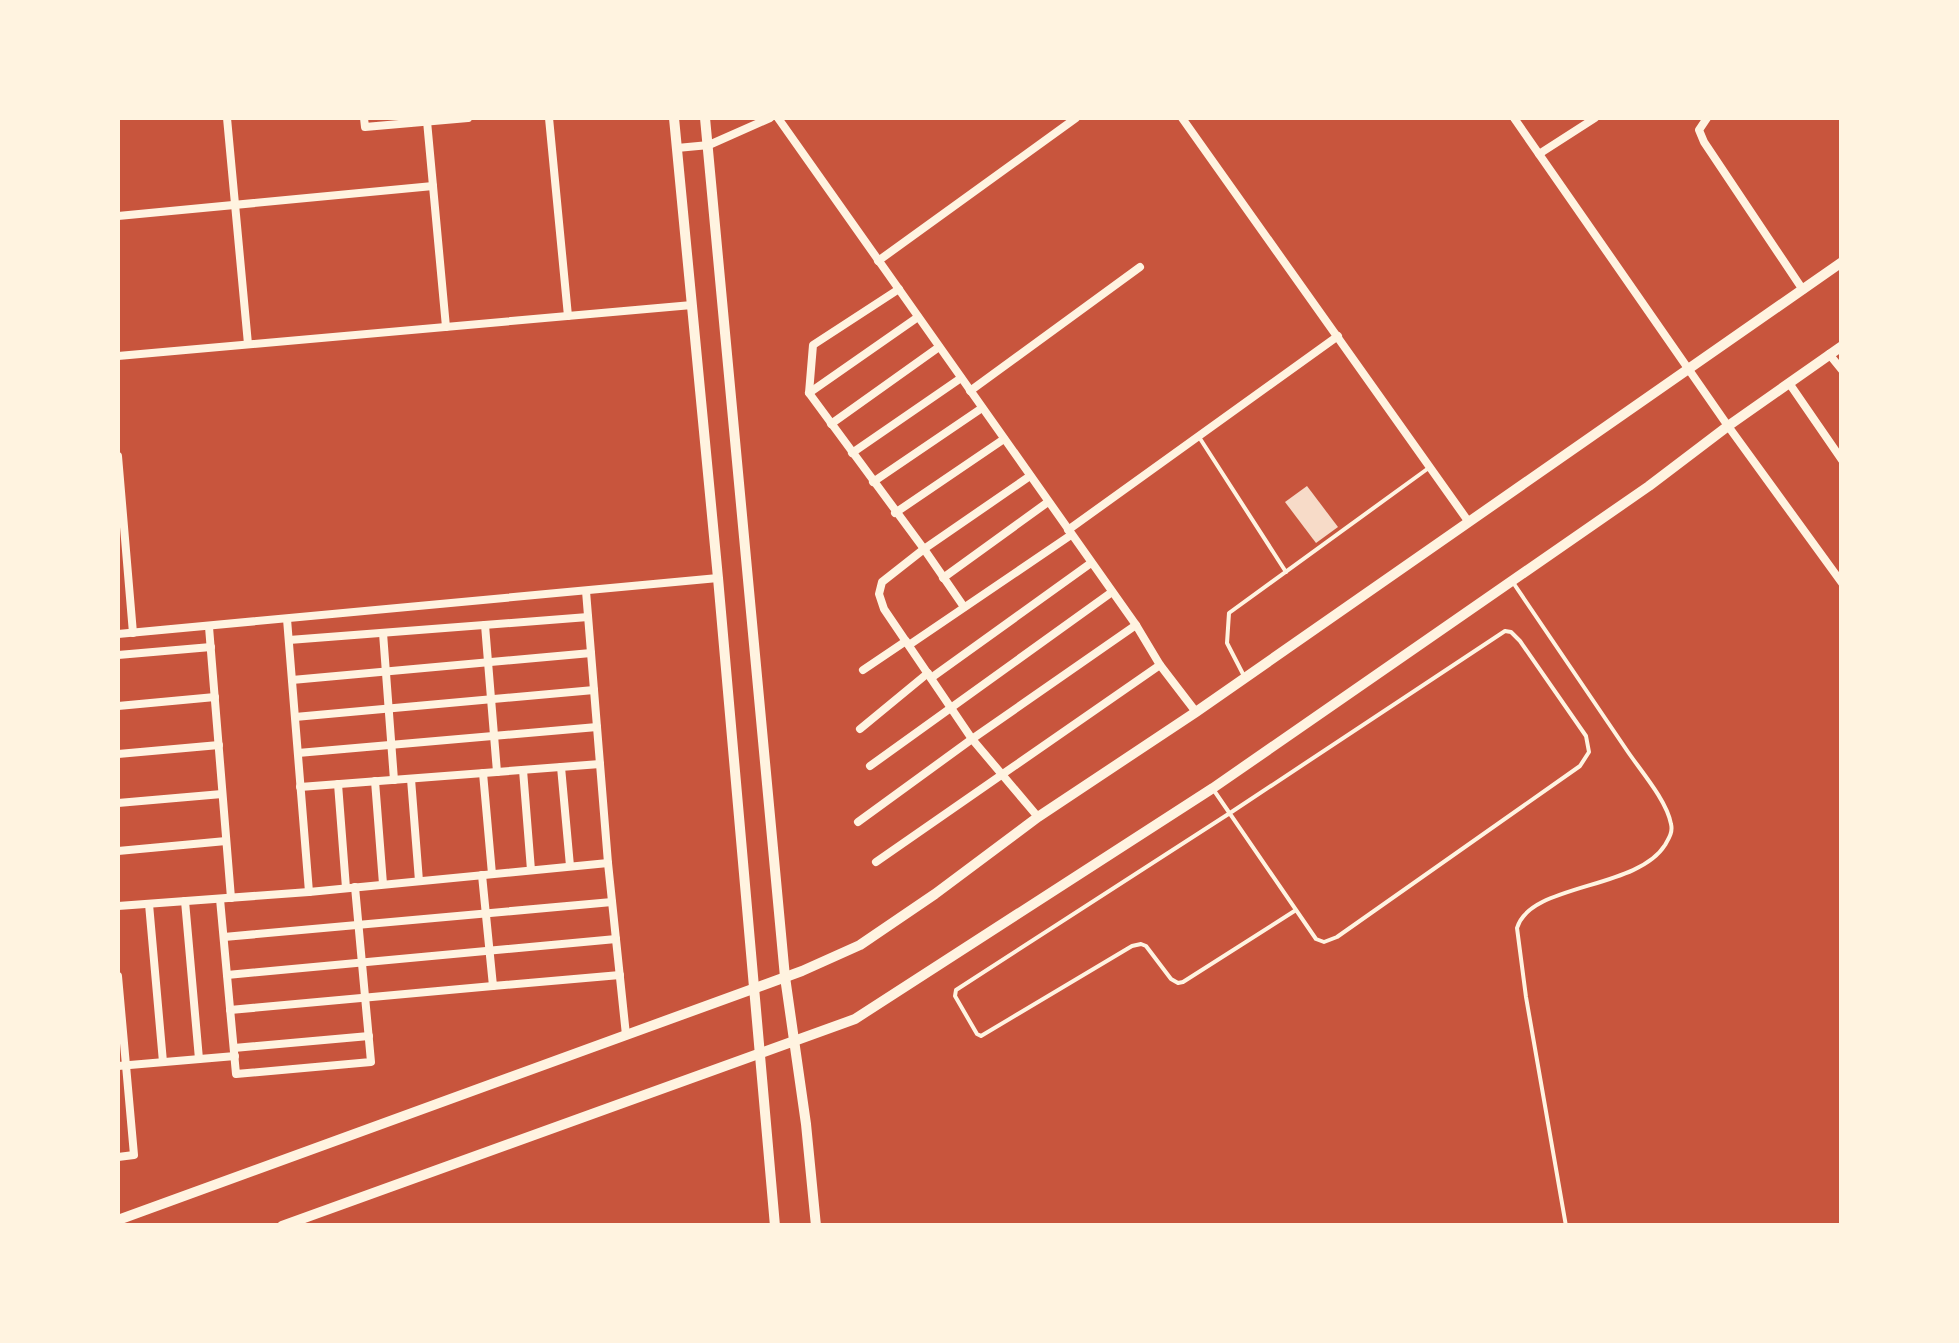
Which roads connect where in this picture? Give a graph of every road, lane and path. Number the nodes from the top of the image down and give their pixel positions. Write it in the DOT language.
graph roads {
  1 [pos="227,118"];
  2 [pos="364,118"];
  3 [pos="468,118"];
  4 [pos="550,118"];
  5 [pos="674,118"];
  6 [pos="705,118"];
  7 [pos="770,118"];
  8 [pos="778,118"];
  9 [pos="1076,118"];
  10 [pos="1182,118"];
  11 [pos="1514,118"];
  12 [pos="1596,118"];
  13 [pos="1707,118"];
  14 [pos="428,121"];
  15 [pos="709,145"];
  16 [pos="677,148"];
  17 [pos="1539,154"];
  18 [pos="434,186"];
  19 [pos="235,205"];
  20 [pos="118,216"];
  21 [pos="878,260"];
  22 [pos="1842,262"];
  23 [pos="1140,266"];
  24 [pos="899,289"];
  25 [pos="1803,290"];
  26 [pos="692,305"];
  27 [pos="568,316"];
  28 [pos="918,317"];
  29 [pos="446,327"];
  30 [pos="1338,336"];
  31 [pos="248,344"];
  32 [pos="1842,346"];
  33 [pos="939,347"];
  34 [pos="1830,354"];
  35 [pos="118,356"];
  36 [pos="1688,370"];
  37 [pos="1842,370"];
  38 [pos="961,378"];
  39 [pos="1788,383"];
  40 [pos="970,391"];
  41 [pos="808,393"];
  42 [pos="982,408"];
  43 [pos="831,424"];
  44 [pos="1728,426"];
  45 [pos="1198,436"];
  46 [pos="1004,440"];
  47 [pos="852,453"];
  48 [pos="118,456"];
  49 [pos="1842,460"];
  50 [pos="1430,467"];
  51 [pos="1030,476"];
  52 [pos="873,482"];
  53 [pos="1048,502"];
  54 [pos="895,513"];
  55 [pos="1468,521"];
  56 [pos="1070,533"];
  57 [pos="924,549"];
  58 [pos="1092,564"];
  59 [pos="1286,572"];
  60 [pos="718,578"];
  61 [pos="942,578"];
  62 [pos="1512,581"];
  63 [pos="1842,583"];
  64 [pos="586,591"];
  65 [pos="1112,592"];
  66 [pos="964,608"];
  67 [pos="588,617"];
  68 [pos="287,618"];
  69 [pos="485,625"];
  70 [pos="1136,626"];
  71 [pos="209,627"];
  72 [pos="133,633"];
  73 [pos="383,633"];
  74 [pos="118,634"];
  75 [pos="289,640"];
  76 [pos="907,643"];
  77 [pos="210,647"];
  78 [pos="590,652"];
  79 [pos="118,655"];
  80 [pos="488,662"];
  81 [pos="1160,664"];
  82 [pos="863,670"];
  83 [pos="386,671"];
  84 [pos="929,675"];
  85 [pos="1245,677"];
  86 [pos="292,680"];
  87 [pos="594,690"];
  88 [pos="215,697"];
  89 [pos="490,699"];
  90 [pos="118,706"];
  91 [pos="388,708"];
  92 [pos="951,708"];
  93 [pos="1196,712"];
  94 [pos="295,716"];
  95 [pos="597,727"];
  96 [pos="860,728"];
  97 [pos="494,736"];
  98 [pos="972,739"];
  99 [pos="218,745"];
  100 [pos="392,745"];
  101 [pos="298,753"];
  102 [pos="118,754"];
  103 [pos="600,764"];
  104 [pos="870,766"];
  105 [pos="561,767"];
  106 [pos="523,770"];
  107 [pos="497,772"];
  108 [pos="483,773"];
  109 [pos="1000,774"];
  110 [pos="410,778"];
  111 [pos="394,780"];
  112 [pos="375,781"];
  113 [pos="338,784"];
  114 [pos="300,787"];
  115 [pos="1212,788"];
  116 [pos="222,794"];
  117 [pos="118,803"];
  118 [pos="1230,814"];
  119 [pos="1038,817"];
  120 [pos="858,822"];
  121 [pos="226,842"];
  122 [pos="118,851"];
  123 [pos="608,862"];
  124 [pos="876,862"];
  125 [pos="570,866"];
  126 [pos="531,870"];
  127 [pos="487,874"];
  128 [pos="419,881"];
  129 [pos="384,884"];
  130 [pos="350,888"];
  131 [pos="309,892"];
  132 [pos="226,898"];
  133 [pos="185,901"];
  134 [pos="612,902"];
  135 [pos="149,904"];
  136 [pos="118,906"];
  137 [pos="1296,910"];
  138 [pos="486,913"];
  139 [pos="358,925"];
  140 [pos="224,937"];
  141 [pos="616,939"];
  142 [pos="489,951"];
  143 [pos="362,962"];
  144 [pos="227,974"];
  145 [pos="620,975"];
  146 [pos="118,976"];
  147 [pos="784,977"];
  148 [pos="493,986"];
  149 [pos="753,988"];
  150 [pos="366,998"];
  151 [pos="230,1010"];
  152 [pos="626,1035"];
  153 [pos="369,1036"];
  154 [pos="794,1041"];
  155 [pos="234,1052"];
  156 [pos="760,1053"];
  157 [pos="199,1059"];
  158 [pos="163,1062"];
  159 [pos="122,1066"];
  160 [pos="118,1157"];
  161 [pos="118,1220"];
  162 [pos="282,1226"];
  163 [pos="775,1226"];
  164 [pos="816,1226"];
  165 [pos="1566,1226"];
  1 -- 19 [label="street"];
  2 -- 14 [label="street"];
  3 -- 14 [label="street"];
  4 -- 27 [label="street"];
  5 -- 16 [label="street"];
  6 -- 15 [label="street"];
  7 -- 15 [label="street"];
  8 -- 21 [label="street"];
  9 -- 21 [label="street"];
  10 -- 30 [label="street"];
  11 -- 17 [label="street"];
  12 -- 17 [label="street"];
  13 -- 25 [label="street"];
  14 -- 18 [label="street"];
  15 -- 16 [label="street"];
  15 -- 147 [label="street"];
  16 -- 26 [label="street"];
  17 -- 36 [label="street"];
  18 -- 19 [label="street"];
  18 -- 29 [label="street"];
  19 -- 20 [label="street"];
  19 -- 31 [label="street"];
  21 -- 24 [label="street"];
  22 -- 25 [label="street"];
  23 -- 40 [label="street"];
  24 -- 28 [label="street"];
  24 -- 41 [label="street"];
  25 -- 36 [label="street"];
  26 -- 27 [label="street"];
  26 -- 60 [label="street"];
  27 -- 29 [label="street"];
  28 -- 33 [label="street"];
  28 -- 41 [label="street"];
  29 -- 31 [label="street"];
  30 -- 45 [label="street"];
  30 -- 50 [label="street"];
  31 -- 35 [label="street"];
  32 -- 34 [label="street"];
  33 -- 38 [label="street"];
  33 -- 43 [label="street"];
  34 -- 37 [label="street"];
  34 -- 39 [label="street"];
  36 -- 44 [label="street"];
  36 -- 55 [label="street"];
  38 -- 40 [label="street"];
  38 -- 47 [label="street"];
  39 -- 44 [label="street"];
  39 -- 49 [label="street"];
  40 -- 42 [label="street"];
  41 -- 43 [label="street"];
  42 -- 46 [label="street"];
  42 -- 52 [label="street"];
  43 -- 47 [label="street"];
  44 -- 62 [label="street"];
  44 -- 63 [label="street"];
  45 -- 56 [label="street"];
  45 -- 59 [label="lane"];
  46 -- 51 [label="street"];
  46 -- 54 [label="street"];
  47 -- 52 [label="street"];
  48 -- 72 [label="street"];
  50 -- 55 [label="street"];
  50 -- 59 [label="lane"];
  51 -- 53 [label="street"];
  51 -- 57 [label="street"];
  52 -- 54 [label="street"];
  53 -- 56 [label="street"];
  53 -- 61 [label="street"];
  54 -- 57 [label="street"];
  55 -- 85 [label="street"];
  56 -- 58 [label="street"];
  56 -- 66 [label="street"];
  57 -- 61 [label="street"];
  57 -- 76 [label="street"];
  58 -- 65 [label="street"];
  58 -- 84 [label="street"];
  59 -- 85 [label="lane"];
  60 -- 64 [label="street"];
  60 -- 149 [label="street"];
  61 -- 66 [label="street"];
  62 -- 115 [label="street"];
  62 -- 165 [label="lane"];
  64 -- 67 [label="street"];
  64 -- 68 [label="street"];
  65 -- 70 [label="street"];
  65 -- 92 [label="street"];
  66 -- 76 [label="street"];
  67 -- 69 [label="street"];
  67 -- 78 [label="street"];
  68 -- 71 [label="street"];
  68 -- 75 [label="street"];
  69 -- 73 [label="street"];
  69 -- 80 [label="street"];
  70 -- 81 [label="street"];
  70 -- 98 [label="street"];
  71 -- 72 [label="street"];
  71 -- 77 [label="street"];
  72 -- 74 [label="street"];
  73 -- 75 [label="street"];
  73 -- 83 [label="street"];
  75 -- 86 [label="street"];
  76 -- 82 [label="street"];
  76 -- 84 [label="street"];
  77 -- 79 [label="street"];
  77 -- 88 [label="street"];
  78 -- 80 [label="street"];
  78 -- 87 [label="street"];
  80 -- 83 [label="street"];
  80 -- 89 [label="street"];
  81 -- 93 [label="street"];
  81 -- 109 [label="street"];
  83 -- 86 [label="street"];
  83 -- 91 [label="street"];
  84 -- 92 [label="street"];
  84 -- 96 [label="street"];
  85 -- 93 [label="street"];
  86 -- 94 [label="street"];
  87 -- 89 [label="street"];
  87 -- 95 [label="street"];
  88 -- 90 [label="street"];
  88 -- 99 [label="street"];
  89 -- 91 [label="street"];
  89 -- 97 [label="street"];
  91 -- 94 [label="street"];
  91 -- 100 [label="street"];
  92 -- 98 [label="street"];
  92 -- 104 [label="street"];
  93 -- 119 [label="street"];
  94 -- 101 [label="street"];
  95 -- 97 [label="street"];
  95 -- 103 [label="street"];
  97 -- 100 [label="street"];
  97 -- 107 [label="street"];
  98 -- 109 [label="street"];
  98 -- 120 [label="street"];
  99 -- 102 [label="street"];
  99 -- 116 [label="street"];
  100 -- 101 [label="street"];
  100 -- 111 [label="street"];
  101 -- 114 [label="street"];
  103 -- 105 [label="street"];
  103 -- 123 [label="street"];
  105 -- 106 [label="street"];
  105 -- 125 [label="street"];
  106 -- 107 [label="street"];
  106 -- 126 [label="street"];
  107 -- 108 [label="street"];
  108 -- 110 [label="street"];
  108 -- 127 [label="street"];
  109 -- 119 [label="street"];
  109 -- 124 [label="street"];
  110 -- 111 [label="street"];
  110 -- 128 [label="street"];
  111 -- 112 [label="street"];
  112 -- 113 [label="street"];
  112 -- 129 [label="street"];
  113 -- 114 [label="street"];
  113 -- 130 [label="street"];
  114 -- 131 [label="street"];
  115 -- 118 [label="lane"];
  115 -- 154 [label="street"];
  116 -- 117 [label="street"];
  116 -- 121 [label="street"];
  118 -- 137 [label="lane"];
  118 -- 137 [label="lane"];
  118 -- 137 [label="lane"];
  119 -- 147 [label="street"];
  121 -- 122 [label="street"];
  121 -- 132 [label="street"];
  123 -- 125 [label="street"];
  123 -- 134 [label="street"];
  125 -- 126 [label="street"];
  126 -- 127 [label="street"];
  127 -- 128 [label="street"];
  127 -- 138 [label="street"];
  128 -- 129 [label="street"];
  129 -- 130 [label="street"];
  130 -- 131 [label="street"];
  130 -- 139 [label="street"];
  131 -- 132 [label="street"];
  132 -- 133 [label="street"];
  132 -- 140 [label="street"];
  133 -- 135 [label="street"];
  133 -- 157 [label="street"];
  134 -- 138 [label="street"];
  134 -- 141 [label="street"];
  135 -- 136 [label="street"];
  135 -- 158 [label="street"];
  138 -- 139 [label="street"];
  138 -- 142 [label="street"];
  139 -- 140 [label="street"];
  139 -- 143 [label="street"];
  140 -- 144 [label="street"];
  141 -- 142 [label="street"];
  141 -- 145 [label="street"];
  142 -- 143 [label="street"];
  142 -- 148 [label="street"];
  143 -- 144 [label="street"];
  143 -- 150 [label="street"];
  144 -- 151 [label="street"];
  145 -- 148 [label="street"];
  145 -- 152 [label="street"];
  146 -- 159 [label="street"];
  147 -- 149 [label="street"];
  147 -- 154 [label="street"];
  148 -- 150 [label="street"];
  149 -- 152 [label="street"];
  149 -- 156 [label="street"];
  150 -- 151 [label="street"];
  150 -- 153 [label="street"];
  151 -- 155 [label="street"];
  152 -- 161 [label="street"];
  153 -- 155 [label="street"];
  153 -- 155 [label="street"];
  154 -- 156 [label="street"];
  154 -- 164 [label="street"];
  155 -- 157 [label="street"];
  156 -- 162 [label="street"];
  156 -- 163 [label="street"];
  157 -- 158 [label="street"];
  158 -- 159 [label="street"];
  159 -- 160 [label="street"];
}
